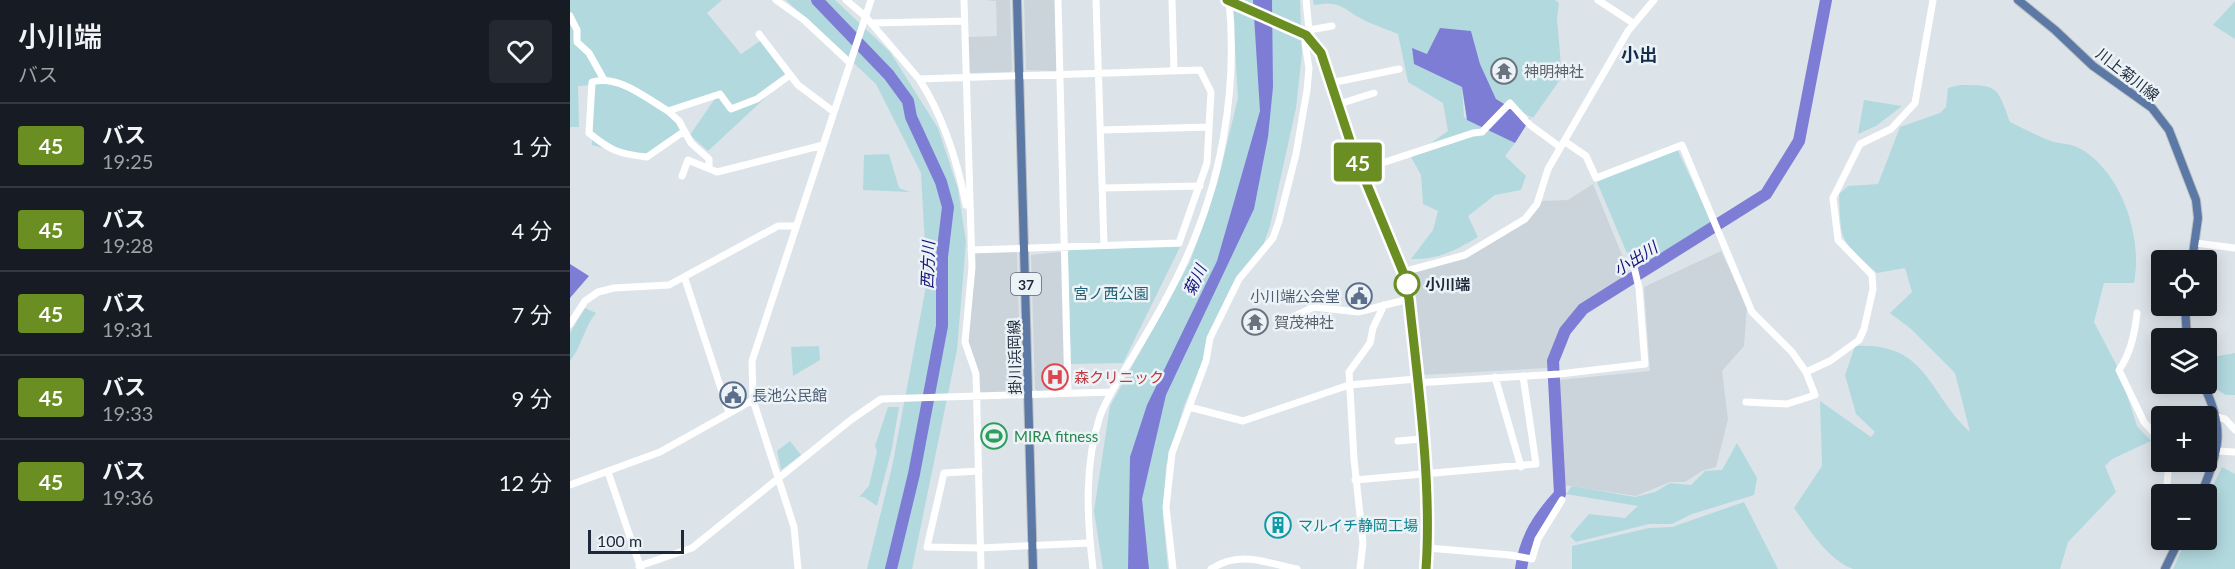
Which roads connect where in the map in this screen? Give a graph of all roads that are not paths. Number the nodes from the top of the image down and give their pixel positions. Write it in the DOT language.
graph roads {
  1 [pos="776,0"];
  2 [pos="846,0"];
  3 [pos="871,0"];
  4 [pos="964,0"];
  5 [pos="1017,0"];
  6 [pos="1058,0"];
  7 [pos="1096,0"];
  8 [pos="1172,0"];
  9 [pos="1306,0"];
  10 [pos="1598,0"];
  11 [pos="1654,0"];
  12 [pos="1933,0"];
  13 [pos="2018,0"];
  14 [pos="1229,1"];
  15 [pos="570,16"];
  16 [pos="867,20"];
  17 [pos="964,21"];
  18 [pos="1633,23"];
  19 [pos="1332,26"];
  20 [pos="1306,33"];
  21 [pos="759,34"];
  22 [pos="851,61"];
  23 [pos="1399,69"];
  24 [pos="1174,71"];
  25 [pos="1060,73"];
  26 [pos="1099,73"];
  27 [pos="1019,74"];
  28 [pos="790,75"];
  29 [pos="966,76"];
  30 [pos="603,78"];
  31 [pos="919,79"];
  32 [pos="1331,83"];
  33 [pos="1374,93"];
  34 [pos="1339,104"];
  35 [pos="668,111"];
  36 [pos="834,112"];
  37 [pos="1209,127"];
  38 [pos="1101,130"];
  39 [pos="683,132"];
  40 [pos="1562,144"];
  41 [pos="823,145"];
  42 [pos="709,168"];
  43 [pos="1361,170"];
  44 [pos="682,176"];
  45 [pos="1200,186"];
  46 [pos="1102,188"];
  47 [pos="970,225"];
  48 [pos="794,226"];
  49 [pos="2195,243"];
  50 [pos="1104,245"];
  51 [pos="1065,247"];
  52 [pos="1025,248"];
  53 [pos="2235,248"];
  54 [pos="971,250"];
  55 [pos="2194,250"];
  56 [pos="1635,270"];
  57 [pos="1403,272"];
  58 [pos="685,279"];
  59 [pos="1409,299"];
  60 [pos="1384,305"];
  61 [pos="2136,313"];
  62 [pos="1284,321"];
  63 [pos="570,324"];
  64 [pos="1806,372"];
  65 [pos="1523,376"];
  66 [pos="1495,377"];
  67 [pos="1416,381"];
  68 [pos="1349,385"];
  69 [pos="1112,392"];
  70 [pos="1068,393"];
  71 [pos="1028,394"];
  72 [pos="976,396"];
  73 [pos="753,400"];
  74 [pos="1746,402"];
  75 [pos="1193,408"];
  76 [pos="729,413"];
  77 [pos="2217,417"];
  78 [pos="2151,430"];
  79 [pos="2235,430"];
  80 [pos="1422,439"];
  81 [pos="1398,441"];
  82 [pos="2217,451"];
  83 [pos="2235,452"];
  84 [pos="1521,467"];
  85 [pos="979,471"];
  86 [pos="608,472"];
  87 [pos="1425,474"];
  88 [pos="778,478"];
  89 [pos="1355,480"];
  90 [pos="570,485"];
  91 [pos="1562,501"];
  92 [pos="1090,543"];
  93 [pos="1032,544"];
  94 [pos="980,548"];
  95 [pos="1428,548"];
  96 [pos="2175,550"];
  97 [pos="640,567"];
  98 [pos="798,569"];
  99 [pos="981,569"];
  100 [pos="1033,569"];
  101 [pos="1093,569"];
  102 [pos="1173,569"];
  103 [pos="1211,569"];
  104 [pos="1297,569"];
  105 [pos="1360,569"];
  106 [pos="1426,569"];
  107 [pos="2165,569"];
  1 -- 22 [label="street"];
  2 -- 16 [label="street"];
  3 -- 16 [label="street"];
  4 -- 17 [label="street"];
  5 -- 27 [label="main road, 掛川浜岡線 / 37"];
  6 -- 25 [label="street"];
  7 -- 26 [label="street"];
  8 -- 24 [label="street"];
  9 -- 20 [label="street"];
  10 -- 18 [label="street"];
  11 -- 18 [label="street"];
  12 -- 64 [label="street"];
  13 -- 49 [label="main road, 川上菊川線"];
  14 -- 20 [label="main road"];
  14 -- 69 [label="street"];
  15 -- 30 [label="street"];
  16 -- 17 [label="street"];
  16 -- 22 [label="street"];
  16 -- 31 [label="street"];
  17 -- 29 [label="street"];
  18 -- 40 [label="street"];
  19 -- 20 [label="street"];
  20 -- 32 [label="main road"];
  20 -- 102 [label="street"];
  21 -- 28 [label="street"];
  22 -- 36 [label="street"];
  23 -- 32 [label="street"];
  24 -- 26 [label="street"];
  24 -- 37 [label="street"];
  25 -- 26 [label="street"];
  25 -- 27 [label="street"];
  25 -- 51 [label="street"];
  26 -- 38 [label="street"];
  27 -- 29 [label="street"];
  27 -- 52 [label="main road, 掛川浜岡線 / 37"];
  28 -- 35 [label="street"];
  28 -- 36 [label="street"];
  29 -- 31 [label="street"];
  29 -- 47 [label="street"];
  30 -- 35 [label="street"];
  30 -- 39 [label="street"];
  31 -- 47 [label="street"];
  32 -- 34 [label="main road"];
  33 -- 34 [label="street"];
  34 -- 43 [label="main road"];
  35 -- 39 [label="street"];
  36 -- 41 [label="street"];
  37 -- 38 [label="street"];
  37 -- 45 [label="street"];
  38 -- 46 [label="street"];
  39 -- 42 [label="street"];
  40 -- 43 [label="street"];
  40 -- 57 [label="street"];
  40 -- 64 [label="street"];
  41 -- 42 [label="street"];
  41 -- 48 [label="street"];
  42 -- 44 [label="street"];
  43 -- 57 [label="main road"];
  45 -- 46 [label="street"];
  45 -- 50 [label="street"];
  46 -- 50 [label="street"];
  47 -- 54 [label="street"];
  48 -- 58 [label="street"];
  48 -- 73 [label="street"];
  49 -- 53 [label="street"];
  49 -- 55 [label="main road, 川上菊川線"];
  50 -- 51 [label="street"];
  51 -- 52 [label="street"];
  51 -- 70 [label="street"];
  52 -- 54 [label="street"];
  52 -- 71 [label="main road, 掛川浜岡線 / 37"];
  54 -- 72 [label="street"];
  56 -- 65 [label="street"];
  57 -- 59 [label="main road"];
  58 -- 63 [label="street"];
  58 -- 76 [label="street"];
  59 -- 60 [label="street"];
  59 -- 67 [label="main road"];
  60 -- 62 [label="street"];
  60 -- 68 [label="street"];
  61 -- 78 [label="street"];
  64 -- 74 [label="street"];
  65 -- 66 [label="street"];
  65 -- 84 [label="street"];
  66 -- 67 [label="street"];
  66 -- 84 [label="street"];
  67 -- 68 [label="street"];
  67 -- 80 [label="main road"];
  68 -- 75 [label="street"];
  68 -- 89 [label="street"];
  69 -- 70 [label="street"];
  69 -- 92 [label="street"];
  70 -- 71 [label="street"];
  71 -- 72 [label="street"];
  71 -- 93 [label="main road, 掛川浜岡線 / 37"];
  72 -- 85 [label="street"];
  72 -- 88 [label="street"];
  73 -- 76 [label="street"];
  73 -- 88 [label="street"];
  76 -- 86 [label="street"];
  77 -- 79 [label="street"];
  80 -- 81 [label="street"];
  80 -- 87 [label="main road"];
  82 -- 83 [label="street"];
  84 -- 87 [label="street"];
  85 -- 94 [label="street"];
  85 -- 94 [label="street"];
  86 -- 90 [label="street"];
  86 -- 97 [label="street"];
  87 -- 89 [label="street"];
  87 -- 95 [label="main road"];
  88 -- 97 [label="street"];
  88 -- 98 [label="street"];
  89 -- 105 [label="street"];
  91 -- 95 [label="street"];
  92 -- 93 [label="street"];
  92 -- 101 [label="street"];
  93 -- 94 [label="street"];
  93 -- 100 [label="main road, 掛川浜岡線 / 37"];
  94 -- 99 [label="street"];
  95 -- 106 [label="main road"];
  96 -- 107 [label="main road"];
  103 -- 104 [label="street"];
}
